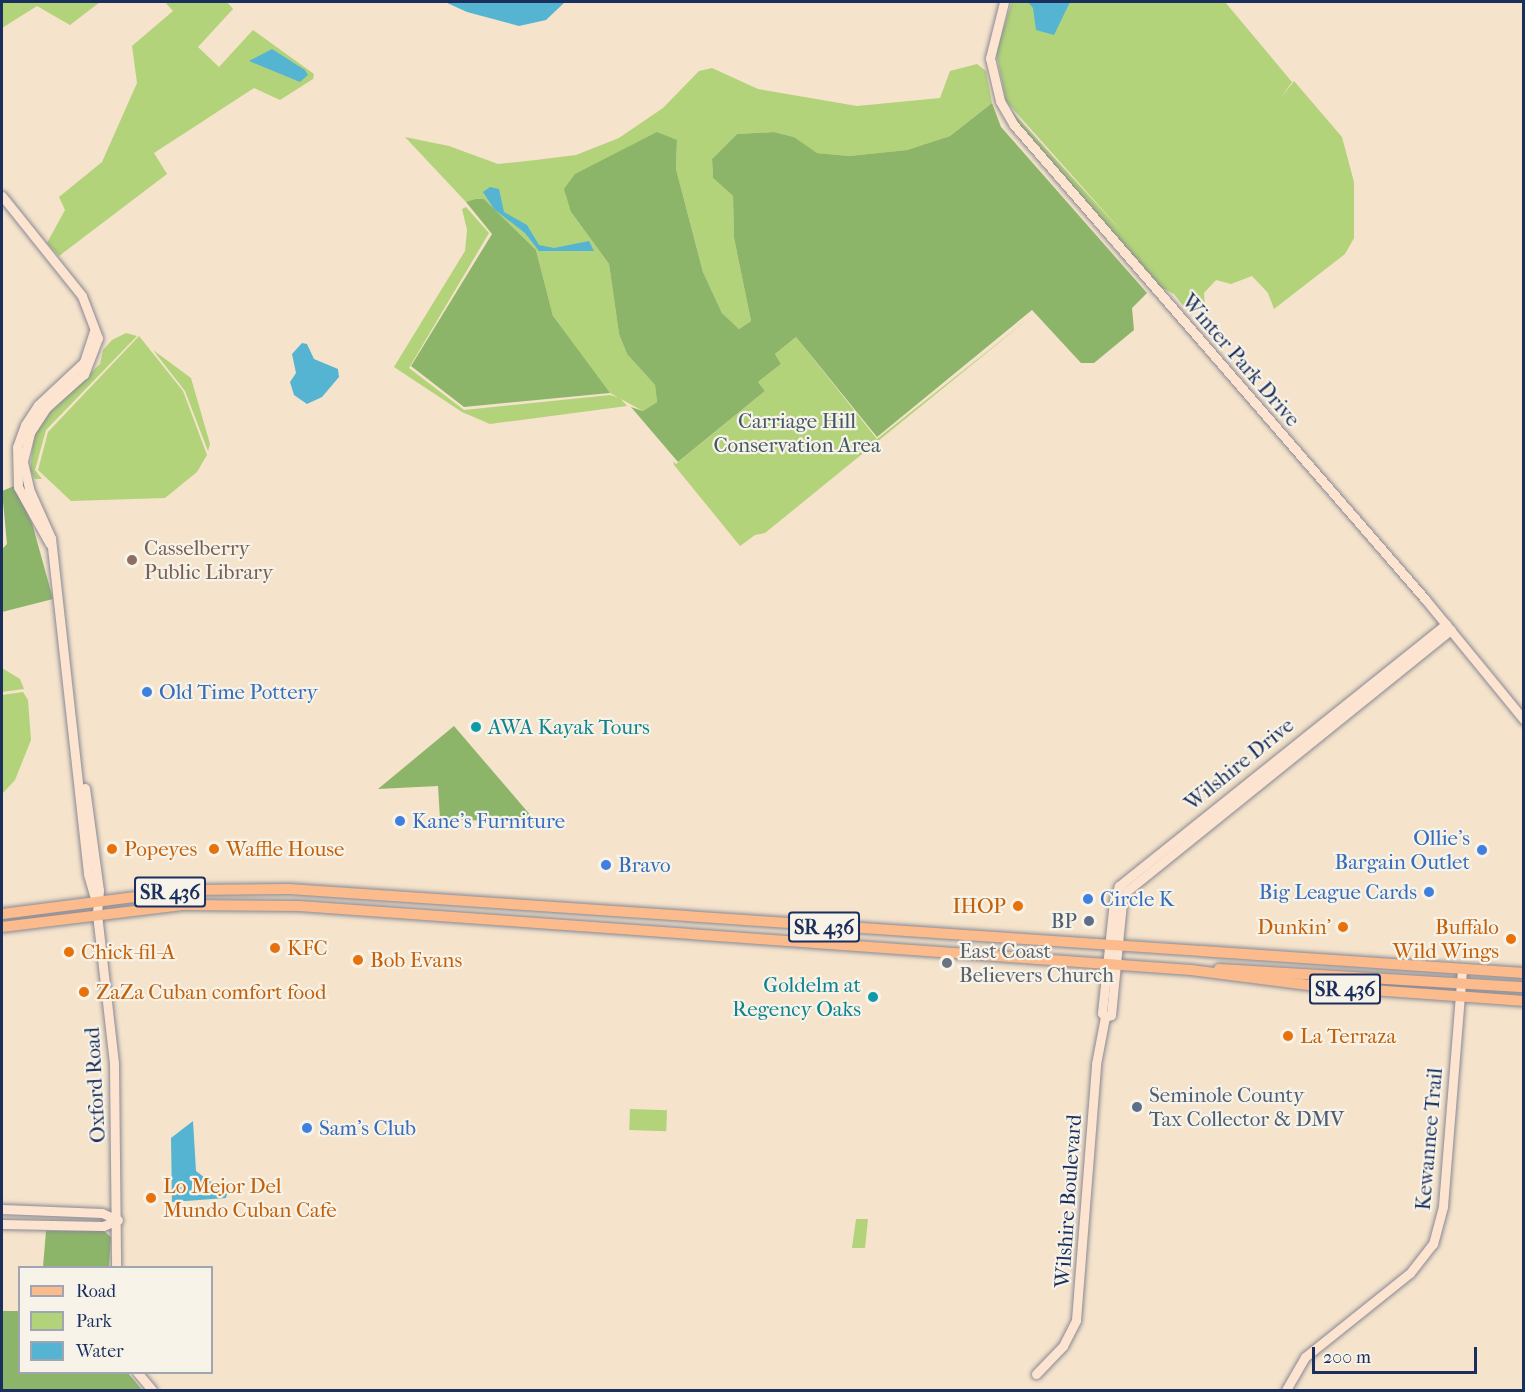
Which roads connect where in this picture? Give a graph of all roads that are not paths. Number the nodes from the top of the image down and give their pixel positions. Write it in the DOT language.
graph roads {
  1 [pos="1004,2"];
  2 [pos="2,196"];
  3 [pos="1449,627"];
  4 [pos="1524,720"];
  5 [pos="245,888"];
  6 [pos="278,889"];
  7 [pos="96,902"];
  8 [pos="225,903"];
  9 [pos="248,904"];
  10 [pos="2,914"];
  11 [pos="97,914"];
  12 [pos="635,914"];
  13 [pos="659,915"];
  14 [pos="2,927"];
  15 [pos="612,928"];
  16 [pos="642,929"];
  17 [pos="914,934"];
  18 [pos="947,937"];
  19 [pos="872,946"];
  20 [pos="1113,948"];
  21 [pos="917,950"];
  22 [pos="1112,964"];
  23 [pos="1462,969"];
  24 [pos="1191,970"];
  25 [pos="1524,973"];
  26 [pos="1460,983"];
  27 [pos="1524,987"];
  28 [pos="1459,996"];
  29 [pos="1524,1001"];
  30 [pos="2,1209"];
  31 [pos="42,1210"];
  32 [pos="118,1220"];
  33 [pos="2,1224"];
  34 [pos="43,1225"];
  35 [pos="116,1266"];
  36 [pos="139,1374"];
  37 [pos="1036,1374"];
  38 [pos="152,1390"];
  39 [pos="1286,1390"];
  1 -- 3 [label="street, Winter Park Drive"];
  2 -- 7 [label="street, Oxford Road"];
  3 -- 4 [label="street, Winter Park Drive"];
  3 -- 20 [label="street, Wilshire Drive"];
  5 -- 6 [label="main road, SR 436"];
  5 -- 7 [label="main road, SR 436"];
  5 -- 8 [label="main road"];
  6 -- 9 [label="main road"];
  6 -- 12 [label="main road, SR 436"];
  7 -- 10 [label="main road, SR 436"];
  7 -- 11 [label="street, Oxford Road"];
  8 -- 9 [label="main road, SR 436"];
  8 -- 11 [label="main road, SR 436"];
  9 -- 15 [label="main road, SR 436"];
  11 -- 14 [label="main road, SR 436"];
  11 -- 32 [label="street, Oxford Road"];
  12 -- 13 [label="main road, SR 436"];
  12 -- 15 [label="main road"];
  13 -- 16 [label="main road"];
  13 -- 17 [label="main road, SR 436"];
  15 -- 16 [label="main road, SR 436"];
  16 -- 19 [label="main road, SR 436"];
  17 -- 18 [label="main road, SR 436"];
  17 -- 19 [label="main road"];
  18 -- 20 [label="main road, SR 436"];
  18 -- 21 [label="main road"];
  19 -- 21 [label="main road, SR 436"];
  20 -- 22 [label="street, Wilshire Drive"];
  20 -- 23 [label="main road, SR 436"];
  21 -- 22 [label="main road, SR 436"];
  22 -- 24 [label="main road, SR 436"];
  22 -- 37 [label="street, Wilshire Boulevard"];
  23 -- 25 [label="main road, SR 436"];
  23 -- 26 [label="street, Kewannee Trail"];
  24 -- 26 [label="main road"];
  24 -- 28 [label="main road, SR 436"];
  26 -- 27 [label="main road"];
  26 -- 28 [label="street, Kewannee Trail"];
  28 -- 29 [label="main road, SR 436"];
  28 -- 39 [label="street, Kewannee Trail"];
  30 -- 31 [label="street"];
  31 -- 32 [label="street"];
  31 -- 34 [label="street"];
  32 -- 34 [label="street"];
  32 -- 35 [label="street, Oxford Road"];
  33 -- 34 [label="street"];
  36 -- 38 [label="street"];
}
